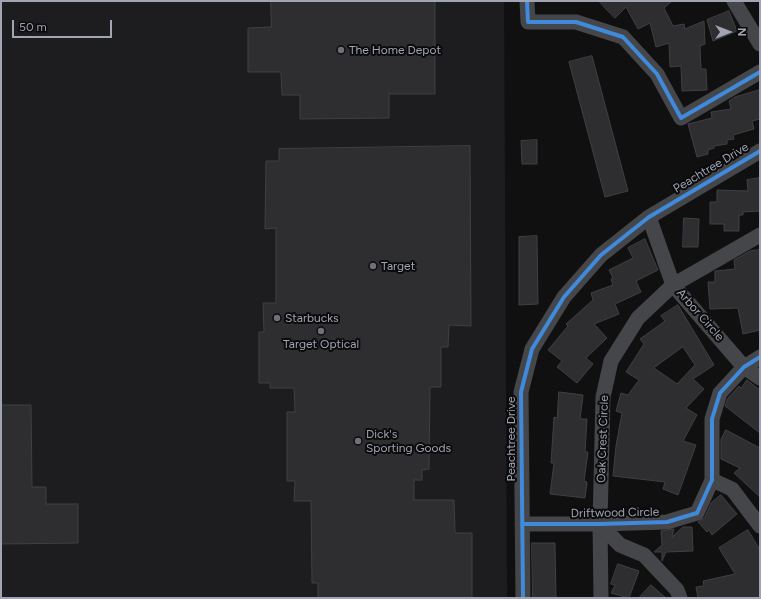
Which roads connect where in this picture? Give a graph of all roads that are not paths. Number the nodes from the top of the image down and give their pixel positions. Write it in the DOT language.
graph roads {
  1 [pos="527,1"];
  2 [pos="734,1"];
  3 [pos="760,44"];
  4 [pos="760,72"];
  5 [pos="760,151"];
  6 [pos="649,217"];
  7 [pos="760,234"];
  8 [pos="673,285"];
  9 [pos="760,357"];
  10 [pos="744,367"];
  11 [pos="760,378"];
  12 [pos="712,480"];
  13 [pos="522,524"];
  14 [pos="600,524"];
  15 [pos="760,526"];
  16 [pos="523,598"];
  17 [pos="601,598"];
  18 [pos="680,598"];
  1 -- 4 [label="street"];
  2 -- 3 [label="street"];
  5 -- 6 [label="street, Peachtree Drive"];
  6 -- 8 [label="street, Arbor Circle"];
  6 -- 13 [label="street, Peachtree Drive"];
  7 -- 8 [label="street, Oak Crest Circle"];
  8 -- 10 [label="street, Arbor Circle"];
  8 -- 14 [label="street, Oak Crest Circle"];
  9 -- 10 [label="street, Driftwood Circle"];
  10 -- 11 [label="street, Arbor Circle"];
  10 -- 12 [label="street, Driftwood Circle"];
  12 -- 14 [label="street, Driftwood Circle"];
  12 -- 15 [label="street"];
  13 -- 14 [label="street, Driftwood Circle"];
  13 -- 16 [label="street, Peachtree Drive"];
  14 -- 17 [label="street, Oak Crest Circle"];
  14 -- 18 [label="street"];
}
